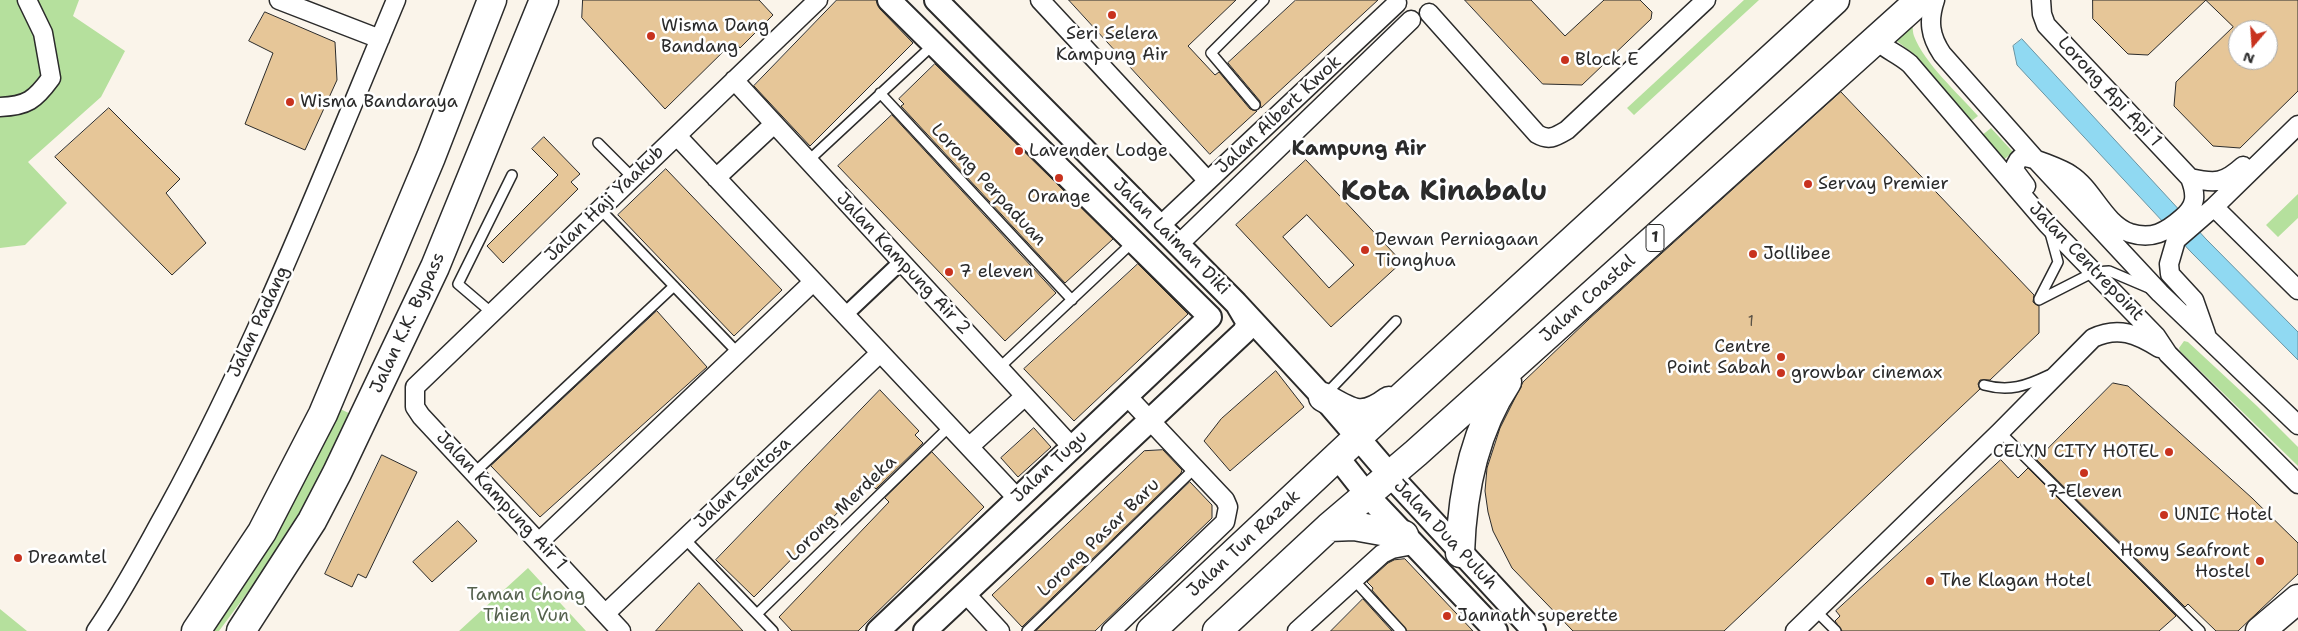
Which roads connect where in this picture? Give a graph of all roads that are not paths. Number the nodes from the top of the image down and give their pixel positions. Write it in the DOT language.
graph roads {
  1 [pos="27,0"];
  2 [pos="279,0"];
  3 [pos="396,0"];
  4 [pos="492,0"];
  5 [pos="544,0"];
  6 [pos="818,0"];
  7 [pos="889,0"];
  8 [pos="936,0"];
  9 [pos="1040,0"];
  10 [pos="1264,0"];
  11 [pos="1706,0"];
  12 [pos="1835,0"];
  13 [pos="1920,0"];
  14 [pos="1936,0"];
  15 [pos="2041,0"];
  16 [pos="1397,2"];
  17 [pos="1430,6"];
  18 [pos="1411,20"];
  19 [pos="380,39"];
  20 [pos="1876,40"];
  21 [pos="934,44"];
  22 [pos="734,80"];
  23 [pos="880,93"];
  24 [pos="1255,105"];
  25 [pos="0,108"];
  26 [pos="774,124"];
  27 [pos="2298,125"];
  28 [pos="676,136"];
  29 [pos="598,144"];
  30 [pos="2265,158"];
  31 [pos="2036,160"];
  32 [pos="808,161"];
  33 [pos="512,175"];
  34 [pos="633,178"];
  35 [pos="716,178"];
  36 [pos="2190,178"];
  37 [pos="1208,181"];
  38 [pos="2214,207"];
  39 [pos="600,209"];
  40 [pos="2047,224"];
  41 [pos="1160,226"];
  42 [pos="1133,242"];
  43 [pos="1179,244"];
  44 [pos="901,262"];
  45 [pos="2094,272"];
  46 [pos="813,282"];
  47 [pos="674,286"];
  48 [pos="2298,290"];
  49 [pos="2160,293"];
  50 [pos="1072,300"];
  51 [pos="1236,303"];
  52 [pos="1197,304"];
  53 [pos="492,313"];
  54 [pos="845,315"];
  55 [pos="1396,321"];
  56 [pos="1555,329"];
  57 [pos="2208,338"];
  58 [pos="738,353"];
  59 [pos="880,353"];
  60 [pos="2168,354"];
  61 [pos="999,368"];
  62 [pos="1434,368"];
  63 [pos="2062,369"];
  64 [pos="1984,385"];
  65 [pos="1024,396"];
  66 [pos="1127,396"];
  67 [pos="1323,397"];
  68 [pos="421,416"];
  69 [pos="1149,419"];
  70 [pos="2298,425"];
  71 [pos="950,427"];
  72 [pos="2000,432"];
  73 [pos="1358,437"];
  74 [pos="969,447"];
  75 [pos="1072,447"];
  76 [pos="1338,458"];
  77 [pos="1194,469"];
  78 [pos="474,473"];
  79 [pos="1390,475"];
  80 [pos="2298,484"];
  81 [pos="1368,496"];
  82 [pos="1017,498"];
  83 [pos="1329,527"];
  84 [pos="684,538"];
  85 [pos="1409,540"];
  86 [pos="539,542"];
  87 [pos="1460,553"];
  88 [pos="1353,579"];
  89 [pos="964,593"];
  90 [pos="2298,599"];
  91 [pos="1816,611"];
  92 [pos="606,613"];
  93 [pos="757,614"];
  94 [pos="96,631"];
  95 [pos="196,631"];
  96 [pos="241,631"];
  97 [pos="621,631"];
  98 [pos="773,631"];
  99 [pos="878,631"];
  100 [pos="925,631"];
  101 [pos="1000,631"];
  102 [pos="1027,631"];
  103 [pos="1111,631"];
  104 [pos="1151,631"];
  105 [pos="1217,631"];
  106 [pos="1297,631"];
  107 [pos="1402,631"];
  108 [pos="1496,631"];
  109 [pos="1534,631"];
  110 [pos="1795,631"];
  111 [pos="1836,631"];
  112 [pos="2200,631"];
  113 [pos="2260,631"];
  1 -- 25 [label="street"];
  2 -- 19 [label="street"];
  3 -- 19 [label="street, Jalan Padang"];
  4 -- 95 [label="main road"];
  5 -- 96 [label="main road, Jalan K.K. Bypass"];
  6 -- 22 [label="street, Jalan Haji Yaakub"];
  7 -- 21 [label="street, Jalan Laiman Diki"];
  8 -- 41 [label="street, Jalan Laiman Diki"];
  9 -- 37 [label="street"];
  10 -- 24 [label="lane"];
  11 -- 17 [label="street"];
  12 -- 62 [label="main road"];
  13 -- 20 [label="main road, Jalan Coastal / 1"];
  14 -- 31 [label="street, Jalan Centrepoint"];
  15 -- 36 [label="street, Lorong Api Api 1"];
  16 -- 18 [label="street"];
  16 -- 37 [label="street, Jalan Albert Kwok"];
  17 -- 18 [label="street"];
  18 -- 43 [label="street, Jalan Albert Kwok"];
  19 -- 94 [label="street, Jalan Padang"];
  20 -- 40 [label="street, Jalan Centrepoint"];
  20 -- 56 [label="main road, Jalan Coastal / 1"];
  21 -- 23 [label="lane"];
  21 -- 42 [label="street, Jalan Laiman Diki"];
  22 -- 26 [label="street, Jalan Kampung Air 2"];
  22 -- 28 [label="street, Jalan Haji Yaakub"];
  23 -- 32 [label="lane"];
  23 -- 50 [label="lane, Lorong Perpaduan"];
  26 -- 32 [label="street, Jalan Kampung Air 2"];
  26 -- 35 [label="street"];
  27 -- 30 [label="street"];
  28 -- 34 [label="street, Jalan Haji Yaakub"];
  28 -- 35 [label="street"];
  29 -- 34 [label="lane"];
  30 -- 36 [label="street"];
  30 -- 38 [label="street"];
  31 -- 36 [label="street"];
  31 -- 40 [label="street"];
  31 -- 49 [label="street, Jalan Centrepoint"];
  32 -- 44 [label="street, Jalan Kampung Air 2"];
  33 -- 53 [label="lane"];
  34 -- 39 [label="street, Jalan Haji Yaakub"];
  35 -- 46 [label="street"];
  37 -- 41 [label="street, Jalan Albert Kwok"];
  38 -- 48 [label="street"];
  38 -- 57 [label="street"];
  39 -- 47 [label="lane"];
  39 -- 53 [label="street, Jalan Haji Yaakub"];
  40 -- 45 [label="street, Jalan Centrepoint"];
  40 -- 45 [label="lane"];
  41 -- 43 [label="street, Jalan Laiman Diki"];
  42 -- 50 [label="lane"];
  42 -- 52 [label="street, Jalan Laiman Diki"];
  43 -- 51 [label="street, Jalan Laiman Diki"];
  44 -- 54 [label="street"];
  44 -- 61 [label="street, Jalan Kampung Air 2"];
  45 -- 49 [label="lane"];
  45 -- 60 [label="street, Jalan Centrepoint"];
  46 -- 54 [label="street"];
  46 -- 58 [label="street"];
  47 -- 58 [label="lane"];
  47 -- 78 [label="lane"];
  49 -- 57 [label="street, Jalan Centrepoint"];
  50 -- 61 [label="lane"];
  51 -- 67 [label="street, Jalan Laiman Diki"];
  51 -- 69 [label="street, Jalan Tugu"];
  52 -- 66 [label="street, Jalan Tugu"];
  53 -- 68 [label="street, Jalan Haji Yaakub"];
  54 -- 59 [label="street"];
  55 -- 67 [label="lane"];
  56 -- 79 [label="main road, Jalan Coastal / 1"];
  56 -- 87 [label="main road"];
  57 -- 70 [label="street, Jalan Centrepoint"];
  58 -- 86 [label="street"];
  59 -- 71 [label="street"];
  59 -- 84 [label="street, Jalan Sentosa"];
  60 -- 63 [label="street"];
  60 -- 80 [label="street, Jalan Centrepoint"];
  61 -- 65 [label="street, Jalan Kampung Air 2"];
  62 -- 67 [label="main road"];
  62 -- 73 [label="main road"];
  63 -- 64 [label="lane"];
  63 -- 72 [label="street"];
  65 -- 74 [label="street"];
  65 -- 75 [label="street, Jalan Kampung Air 2"];
  66 -- 69 [label="street"];
  66 -- 75 [label="street, Jalan Tugu"];
  67 -- 73 [label="street, Jalan Laiman Diki"];
  68 -- 78 [label="street, Jalan Kampung Air 1"];
  69 -- 77 [label="street"];
  69 -- 89 [label="street, Jalan Tugu"];
  71 -- 74 [label="street"];
  71 -- 93 [label="lane, Lorong Merdeka"];
  72 -- 91 [label="street"];
  72 -- 112 [label="lane"];
  73 -- 76 [label="main road"];
  73 -- 79 [label="street, Jalan Dua Puluh"];
  74 -- 82 [label="street"];
  75 -- 82 [label="street, Jalan Tugu"];
  76 -- 81 [label="street, Jalan Dua Puluh"];
  76 -- 104 [label="main road, Jalan Tun Razak"];
  77 -- 102 [label="lane, Lorong Pasar Baru"];
  77 -- 103 [label="street"];
  78 -- 86 [label="street, Jalan Kampung Air 1"];
  79 -- 81 [label="main road, Jalan Coastal / 1"];
  79 -- 87 [label="street, Jalan Dua Puluh"];
  81 -- 83 [label="main road"];
  81 -- 85 [label="street, Jalan Dua Puluh"];
  82 -- 99 [label="street, Jalan Tugu"];
  83 -- 85 [label="main road"];
  83 -- 105 [label="main road"];
  84 -- 92 [label="street, Jalan Sentosa"];
  84 -- 93 [label="lane"];
  85 -- 88 [label="street"];
  85 -- 108 [label="street, Jalan Dua Puluh"];
  86 -- 92 [label="street, Jalan Kampung Air 1"];
  87 -- 109 [label="street, Jalan Dua Puluh"];
  88 -- 106 [label="street"];
  88 -- 107 [label="lane"];
  89 -- 100 [label="street, Jalan Tugu"];
  89 -- 101 [label="street"];
  90 -- 113 [label="main road"];
  91 -- 110 [label="street"];
  91 -- 111 [label="lane"];
  92 -- 97 [label="street, Jalan Kampung Air 1"];
  93 -- 98 [label="lane"];
}
